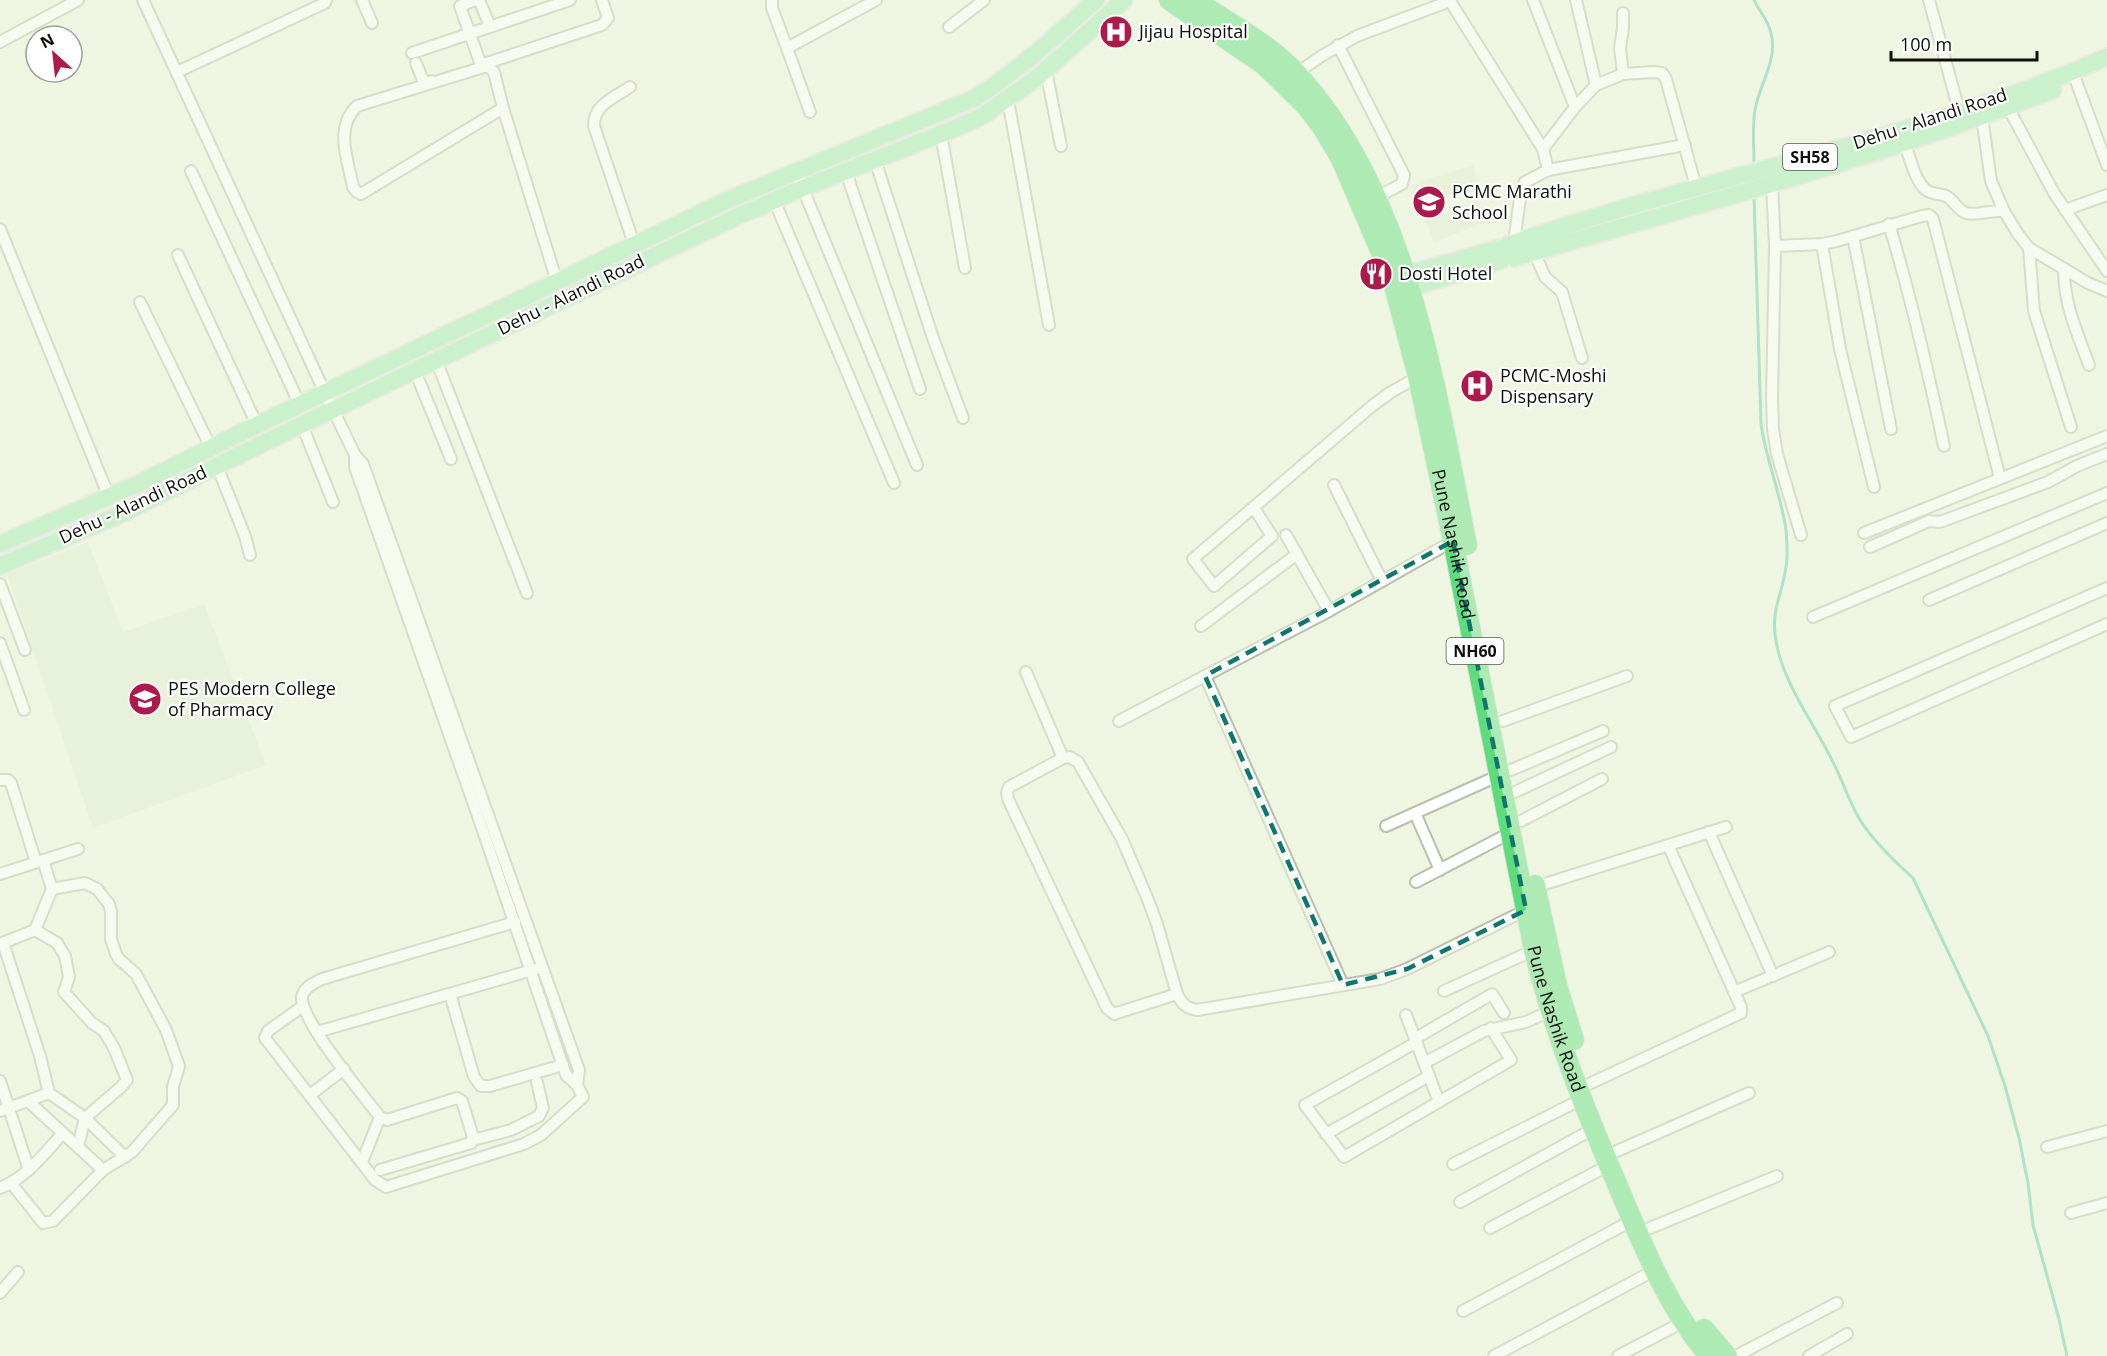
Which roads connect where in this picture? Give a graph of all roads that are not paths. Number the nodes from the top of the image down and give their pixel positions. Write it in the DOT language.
graph roads {
  1 [pos="78,0"];
  2 [pos="143,0"];
  3 [pos="326,0"];
  4 [pos="362,0"];
  5 [pos="477,0"];
  6 [pos="487,0"];
  7 [pos="570,0"];
  8 [pos="602,0"];
  9 [pos="772,0"];
  10 [pos="876,0"];
  11 [pos="984,0"];
  12 [pos="1096,0"];
  13 [pos="1124,0"];
  14 [pos="1169,0"];
  15 [pos="1195,0"];
  16 [pos="1451,0"];
  17 [pos="1533,0"];
  18 [pos="1576,0"];
  19 [pos="1929,0"];
  20 [pos="1623,14"];
  21 [pos="372,23"];
  22 [pos="492,25"];
  23 [pos="949,27"];
  24 [pos="470,33"];
  25 [pos="0,42"];
  26 [pos="1338,45"];
  27 [pos="787,48"];
  28 [pos="2107,57"];
  29 [pos="481,65"];
  30 [pos="2107,69"];
  31 [pos="1046,70"];
  32 [pos="177,72"];
  33 [pos="1297,73"];
  34 [pos="1623,74"];
  35 [pos="2076,81"];
  36 [pos="1596,85"];
  37 [pos="630,87"];
  38 [pos="1008,100"];
  39 [pos="2005,102"];
  40 [pos="1575,107"];
  41 [pos="503,108"];
  42 [pos="810,112"];
  43 [pos="1961,117"];
  44 [pos="1982,117"];
  45 [pos="941,134"];
  46 [pos="1904,142"];
  47 [pos="1685,145"];
  48 [pos="1061,146"];
  49 [pos="1543,149"];
  50 [pos="875,160"];
  51 [pos="2107,165"];
  52 [pos="1548,170"];
  53 [pos="191,171"];
  54 [pos="796,172"];
  55 [pos="846,172"];
  56 [pos="1772,183"];
  57 [pos="1696,187"];
  58 [pos="802,188"];
  59 [pos="2107,195"];
  60 [pos="1375,198"];
  61 [pos="774,200"];
  62 [pos="2065,210"];
  63 [pos="2004,211"];
  64 [pos="1889,224"];
  65 [pos="0,229"];
  66 [pos="1853,236"];
  67 [pos="634,244"];
  68 [pos="1822,244"];
  69 [pos="1775,246"];
  70 [pos="2029,248"];
  71 [pos="1508,251"];
  72 [pos="1534,252"];
  73 [pos="178,255"];
  74 [pos="965,268"];
  75 [pos="2064,269"];
  76 [pos="2107,271"];
  77 [pos="557,282"];
  78 [pos="1401,283"];
  79 [pos="2107,291"];
  80 [pos="140,302"];
  81 [pos="1049,325"];
  82 [pos="1582,358"];
  83 [pos="436,360"];
  84 [pos="2089,364"];
  85 [pos="415,370"];
  86 [pos="1418,377"];
  87 [pos="920,389"];
  88 [pos="325,393"];
  89 [pos="300,405"];
  90 [pos="333,410"];
  91 [pos="963,418"];
  92 [pos="302,424"];
  93 [pos="257,425"];
  94 [pos="2071,427"];
  95 [pos="1891,429"];
  96 [pos="2107,436"];
  97 [pos="1944,446"];
  98 [pos="211,448"];
  99 [pos="2107,454"];
  100 [pos="451,459"];
  101 [pos="917,465"];
  102 [pos="217,466"];
  103 [pos="2000,478"];
  104 [pos="894,483"];
  105 [pos="1334,485"];
  106 [pos="1874,487"];
  107 [pos="2107,493"];
  108 [pos="109,497"];
  109 [pos="333,502"];
  110 [pos="1254,508"];
  111 [pos="379,520"];
  112 [pos="2107,523"];
  113 [pos="1864,532"];
  114 [pos="1286,535"];
  115 [pos="1801,535"];
  116 [pos="1453,541"];
  117 [pos="0,544"];
  118 [pos="1870,547"];
  119 [pos="1298,554"];
  120 [pos="250,555"];
  121 [pos="0,566"];
  122 [pos="1382,581"];
  123 [pos="0,584"];
  124 [pos="2107,588"];
  125 [pos="527,593"];
  126 [pos="1929,600"];
  127 [pos="1329,611"];
  128 [pos="1813,617"];
  129 [pos="2107,624"];
  130 [pos="1202,626"];
  131 [pos="0,643"];
  132 [pos="24,650"];
  133 [pos="1026,672"];
  134 [pos="1627,675"];
  135 [pos="1205,676"];
  136 [pos="24,710"];
  137 [pos="1503,721"];
  138 [pos="1119,722"];
  139 [pos="1603,730"];
  140 [pos="1611,747"];
  141 [pos="1063,758"];
  142 [pos="1506,773"];
  143 [pos="1602,779"];
  144 [pos="0,780"];
  145 [pos="1515,792"];
  146 [pos="1416,813"];
  147 [pos="1386,826"];
  148 [pos="1516,827"];
  149 [pos="1726,827"];
  150 [pos="1709,832"];
  151 [pos="1668,845"];
  152 [pos="78,849"];
  153 [pos="39,861"];
  154 [pos="1440,870"];
  155 [pos="0,874"];
  156 [pos="1416,882"];
  157 [pos="1535,887"];
  158 [pos="52,889"];
  159 [pos="1526,910"];
  160 [pos="515,922"];
  161 [pos="36,930"];
  162 [pos="2,944"];
  163 [pos="1534,950"];
  164 [pos="1829,952"];
  165 [pos="537,969"];
  166 [pos="1773,976"];
  167 [pos="1343,985"];
  168 [pos="1444,991"];
  169 [pos="1734,992"];
  170 [pos="450,994"];
  171 [pos="1177,994"];
  172 [pos="303,1006"];
  173 [pos="1550,1011"];
  174 [pos="1504,1013"];
  175 [pos="1406,1015"];
  176 [pos="1491,1028"];
  177 [pos="317,1032"];
  178 [pos="1417,1040"];
  179 [pos="1425,1063"];
  180 [pos="562,1065"];
  181 [pos="344,1069"];
  182 [pos="1429,1076"];
  183 [pos="0,1081"];
  184 [pos="537,1083"];
  185 [pos="578,1085"];
  186 [pos="1586,1092"];
  187 [pos="49,1093"];
  188 [pos="1749,1093"];
  189 [pos="310,1095"];
  190 [pos="28,1101"];
  191 [pos="1439,1102"];
  192 [pos="5,1109"];
  193 [pos="380,1117"];
  194 [pos="85,1118"];
  195 [pos="1593,1129"];
  196 [pos="2107,1131"];
  197 [pos="63,1133"];
  198 [pos="1326,1134"];
  199 [pos="473,1140"];
  200 [pos="78,1147"];
  201 [pos="2047,1147"];
  202 [pos="124,1157"];
  203 [pos="1613,1158"];
  204 [pos="362,1162"];
  205 [pos="1453,1164"];
  206 [pos="29,1170"];
  207 [pos="103,1170"];
  208 [pos="380,1170"];
  209 [pos="1777,1176"];
  210 [pos="11,1183"];
  211 [pos="0,1188"];
  212 [pos="1460,1202"];
  213 [pos="2107,1203"];
  214 [pos="2071,1213"];
  215 [pos="1641,1224"];
  216 [pos="1491,1228"];
  217 [pos="1654,1270"];
  218 [pos="18,1272"];
  219 [pos="0,1293"];
  220 [pos="1838,1303"];
  221 [pos="1463,1311"];
  222 [pos="1683,1322"];
  223 [pos="1847,1334"];
  224 [pos="1712,1354"];
  225 [pos="1494,1356"];
  226 [pos="1618,1356"];
  227 [pos="1736,1356"];
  228 [pos="1809,1356"];
  1 -- 25 [label="street"];
  2 -- 32 [label="street"];
  3 -- 32 [label="street"];
  4 -- 21 [label="street"];
  5 -- 22 [label="street"];
  5 -- 24 [label="street"];
  6 -- 22 [label="street"];
  7 -- 22 [label="street"];
  8 -- 29 [label="street"];
  9 -- 27 [label="street"];
  10 -- 27 [label="street"];
  11 -- 23 [label="street"];
  12 -- 54 [label="main road, Dehu - Alandi Road"];
  13 -- 31 [label="main road, Dehu - Alandi Road"];
  14 -- 78 [label="highway, Pune Nashik Road / NH60"];
  15 -- 33 [label="highway, Pune Nashik Road / NH60"];
  16 -- 26 [label="street"];
  16 -- 49 [label="street"];
  17 -- 40 [label="street"];
  18 -- 36 [label="street"];
  19 -- 43 [label="street"];
  20 -- 34 [label="street"];
  22 -- 24 [label="street"];
  24 -- 29 [label="street"];
  24 -- 29 [label="street"];
  26 -- 33 [label="street"];
  26 -- 60 [label="street"];
  27 -- 42 [label="street"];
  28 -- 39 [label="main road, Dehu - Alandi Road / SH58"];
  30 -- 35 [label="main road, Dehu - Alandi Road / SH58"];
  31 -- 38 [label="main road, Dehu - Alandi Road"];
  31 -- 48 [label="street"];
  32 -- 88 [label="street"];
  33 -- 60 [label="highway, Pune Nashik Road / NH60"];
  34 -- 36 [label="street"];
  34 -- 47 [label="street"];
  35 -- 39 [label="main road, Dehu - Alandi Road / SH58"];
  35 -- 51 [label="street"];
  36 -- 40 [label="street"];
  37 -- 67 [label="street"];
  38 -- 45 [label="main road, Dehu - Alandi Road"];
  38 -- 81 [label="street"];
  39 -- 43 [label="main road, Dehu - Alandi Road / SH58"];
  39 -- 44 [label="main road, Dehu - Alandi Road / SH58"];
  39 -- 62 [label="street"];
  40 -- 49 [label="street"];
  41 -- 41 [label="street"];
  41 -- 77 [label="street"];
  43 -- 44 [label="main road, Dehu - Alandi Road / SH58"];
  43 -- 46 [label="main road, Dehu - Alandi Road / SH58"];
  43 -- 57 [label="main road, Dehu - Alandi Road / SH58"];
  44 -- 63 [label="street"];
  45 -- 50 [label="main road, Dehu - Alandi Road"];
  45 -- 74 [label="street"];
  46 -- 56 [label="main road, Dehu - Alandi Road / SH58"];
  46 -- 63 [label="street"];
  47 -- 52 [label="street"];
  47 -- 57 [label="street"];
  49 -- 52 [label="street"];
  50 -- 55 [label="main road, Dehu - Alandi Road"];
  50 -- 91 [label="street"];
  52 -- 71 [label="street"];
  53 -- 89 [label="street"];
  54 -- 58 [label="street"];
  54 -- 67 [label="main road, Dehu - Alandi Road"];
  55 -- 58 [label="main road, Dehu - Alandi Road"];
  55 -- 87 [label="street"];
  56 -- 69 [label="street"];
  56 -- 72 [label="main road, Dehu - Alandi Road / SH58"];
  57 -- 71 [label="main road, Dehu - Alandi Road / SH58"];
  58 -- 61 [label="main road, Dehu - Alandi Road"];
  58 -- 101 [label="street"];
  59 -- 62 [label="street"];
  60 -- 78 [label="highway, Pune Nashik Road / NH60"];
  61 -- 83 [label="main road, Dehu - Alandi Road"];
  61 -- 104 [label="street"];
  62 -- 76 [label="street"];
  63 -- 70 [label="street"];
  64 -- 66 [label="street"];
  64 -- 97 [label="street"];
  64 -- 103 [label="street"];
  65 -- 108 [label="street"];
  66 -- 68 [label="street"];
  66 -- 95 [label="street"];
  67 -- 77 [label="main road, Dehu - Alandi Road"];
  68 -- 69 [label="street"];
  68 -- 106 [label="street"];
  69 -- 115 [label="street"];
  70 -- 75 [label="street"];
  70 -- 94 [label="street"];
  71 -- 72 [label="main road, Dehu - Alandi Road / SH58"];
  71 -- 78 [label="main road, Dehu - Alandi Road / SH58"];
  72 -- 82 [label="street"];
  73 -- 93 [label="street"];
  75 -- 79 [label="street"];
  75 -- 84 [label="street"];
  77 -- 88 [label="main road, Dehu - Alandi Road"];
  78 -- 86 [label="highway, Pune Nashik Road / NH60"];
  78 -- 137 [label="highway, Pune Nashik Road / NH60"];
  80 -- 98 [label="street"];
  83 -- 85 [label="main road, Dehu - Alandi Road"];
  83 -- 125 [label="street"];
  85 -- 90 [label="main road, Dehu - Alandi Road"];
  85 -- 100 [label="street"];
  86 -- 110 [label="street"];
  86 -- 116 [label="highway, Pune Nashik Road / NH60"];
  88 -- 89 [label="main road, Dehu - Alandi Road"];
  88 -- 90 [label="street"];
  89 -- 93 [label="main road, Dehu - Alandi Road"];
  90 -- 92 [label="main road, Dehu - Alandi Road"];
  90 -- 111 [label="street"];
  92 -- 102 [label="main road, Dehu - Alandi Road"];
  92 -- 109 [label="street"];
  93 -- 98 [label="main road, Dehu - Alandi Road"];
  96 -- 103 [label="street"];
  98 -- 108 [label="main road, Dehu - Alandi Road"];
  99 -- 118 [label="street"];
  102 -- 120 [label="street"];
  102 -- 121 [label="main road, Dehu - Alandi Road"];
  103 -- 113 [label="street"];
  105 -- 122 [label="street"];
  107 -- 128 [label="street"];
  108 -- 117 [label="main road, Dehu - Alandi Road"];
  110 -- 110 [label="street"];
  111 -- 160 [label="street"];
  111 -- 165 [label="street"];
  112 -- 126 [label="street"];
  114 -- 119 [label="street"];
  116 -- 122 [label="street"];
  116 -- 142 [label="highway, Pune Nashik Road / NH60"];
  119 -- 127 [label="street"];
  119 -- 130 [label="street"];
  122 -- 127 [label="street"];
  123 -- 132 [label="street"];
  124 -- 129 [label="street"];
  127 -- 135 [label="street"];
  131 -- 136 [label="street"];
  133 -- 141 [label="street"];
  134 -- 137 [label="street"];
  135 -- 138 [label="street"];
  135 -- 167 [label="street"];
  137 -- 142 [label="highway, Pune Nashik Road / NH60"];
  139 -- 142 [label="street"];
  140 -- 145 [label="street"];
  141 -- 171 [label="street"];
  141 -- 171 [label="street"];
  142 -- 145 [label="highway, Pune Nashik Road / NH60"];
  142 -- 146 [label="street"];
  142 -- 148 [label="highway, Pune Nashik Road / NH60"];
  143 -- 148 [label="street"];
  144 -- 153 [label="street"];
  145 -- 148 [label="highway, Pune Nashik Road / NH60"];
  146 -- 147 [label="street"];
  146 -- 154 [label="street"];
  148 -- 154 [label="street"];
  148 -- 157 [label="highway, Pune Nashik Road / NH60"];
  148 -- 159 [label="highway, Pune Nashik Road / NH60"];
  149 -- 150 [label="street"];
  150 -- 151 [label="street"];
  150 -- 166 [label="street"];
  151 -- 157 [label="street"];
  151 -- 169 [label="street"];
  152 -- 153 [label="street"];
  153 -- 155 [label="street"];
  153 -- 158 [label="street"];
  154 -- 156 [label="street"];
  157 -- 186 [label="highway, Pune Nashik Road / NH60"];
  158 -- 161 [label="street"];
  158 -- 202 [label="street"];
  159 -- 163 [label="highway, Pune Nashik Road / NH60"];
  159 -- 167 [label="street"];
  160 -- 165 [label="street"];
  160 -- 172 [label="street"];
  161 -- 162 [label="street"];
  161 -- 194 [label="street"];
  162 -- 187 [label="street"];
  163 -- 168 [label="street"];
  163 -- 173 [label="highway, Pune Nashik Road / NH60"];
  164 -- 166 [label="street"];
  165 -- 170 [label="street"];
  165 -- 180 [label="street"];
  165 -- 185 [label="street"];
  166 -- 169 [label="street"];
  167 -- 171 [label="street"];
  169 -- 186 [label="street"];
  170 -- 177 [label="street"];
  170 -- 180 [label="street"];
  172 -- 177 [label="street"];
  172 -- 189 [label="street"];
  173 -- 176 [label="street"];
  173 -- 186 [label="highway, Pune Nashik Road / NH60"];
  174 -- 178 [label="street"];
  175 -- 178 [label="street"];
  176 -- 179 [label="street"];
  176 -- 191 [label="street"];
  177 -- 181 [label="street"];
  178 -- 179 [label="street"];
  178 -- 198 [label="street"];
  179 -- 182 [label="street"];
  180 -- 185 [label="street"];
  181 -- 189 [label="street"];
  181 -- 193 [label="street"];
  182 -- 191 [label="street"];
  182 -- 198 [label="street"];
  183 -- 192 [label="street"];
  184 -- 199 [label="street"];
  185 -- 204 [label="street"];
  186 -- 195 [label="highway, Pune Nashik Road / NH60"];
  186 -- 203 [label="highway, Pune Nashik Road / NH60"];
  186 -- 205 [label="street"];
  187 -- 190 [label="street"];
  187 -- 194 [label="street"];
  188 -- 203 [label="street"];
  189 -- 204 [label="street"];
  190 -- 192 [label="street"];
  190 -- 197 [label="street"];
  191 -- 198 [label="street"];
  192 -- 206 [label="street"];
  193 -- 199 [label="street"];
  193 -- 204 [label="street"];
  194 -- 200 [label="street"];
  194 -- 202 [label="street"];
  195 -- 203 [label="highway, Pune Nashik Road / NH60"];
  195 -- 212 [label="street"];
  196 -- 201 [label="street"];
  197 -- 200 [label="street"];
  197 -- 206 [label="street"];
  199 -- 208 [label="street"];
  200 -- 207 [label="street"];
  202 -- 207 [label="street"];
  203 -- 215 [label="highway, Pune Nashik Road / NH60"];
  203 -- 216 [label="street"];
  206 -- 210 [label="street"];
  207 -- 210 [label="street"];
  209 -- 215 [label="street"];
  210 -- 211 [label="street"];
  213 -- 214 [label="street"];
  215 -- 217 [label="highway, Pune Nashik Road / NH60"];
  215 -- 221 [label="street"];
  215 -- 224 [label="highway, Pune Nashik Road / NH60"];
  217 -- 222 [label="highway, Pune Nashik Road / NH60"];
  217 -- 225 [label="street"];
  218 -- 219 [label="street"];
  220 -- 227 [label="street"];
  222 -- 224 [label="highway, Pune Nashik Road / NH60"];
  222 -- 226 [label="street"];
  223 -- 228 [label="street"];
}
